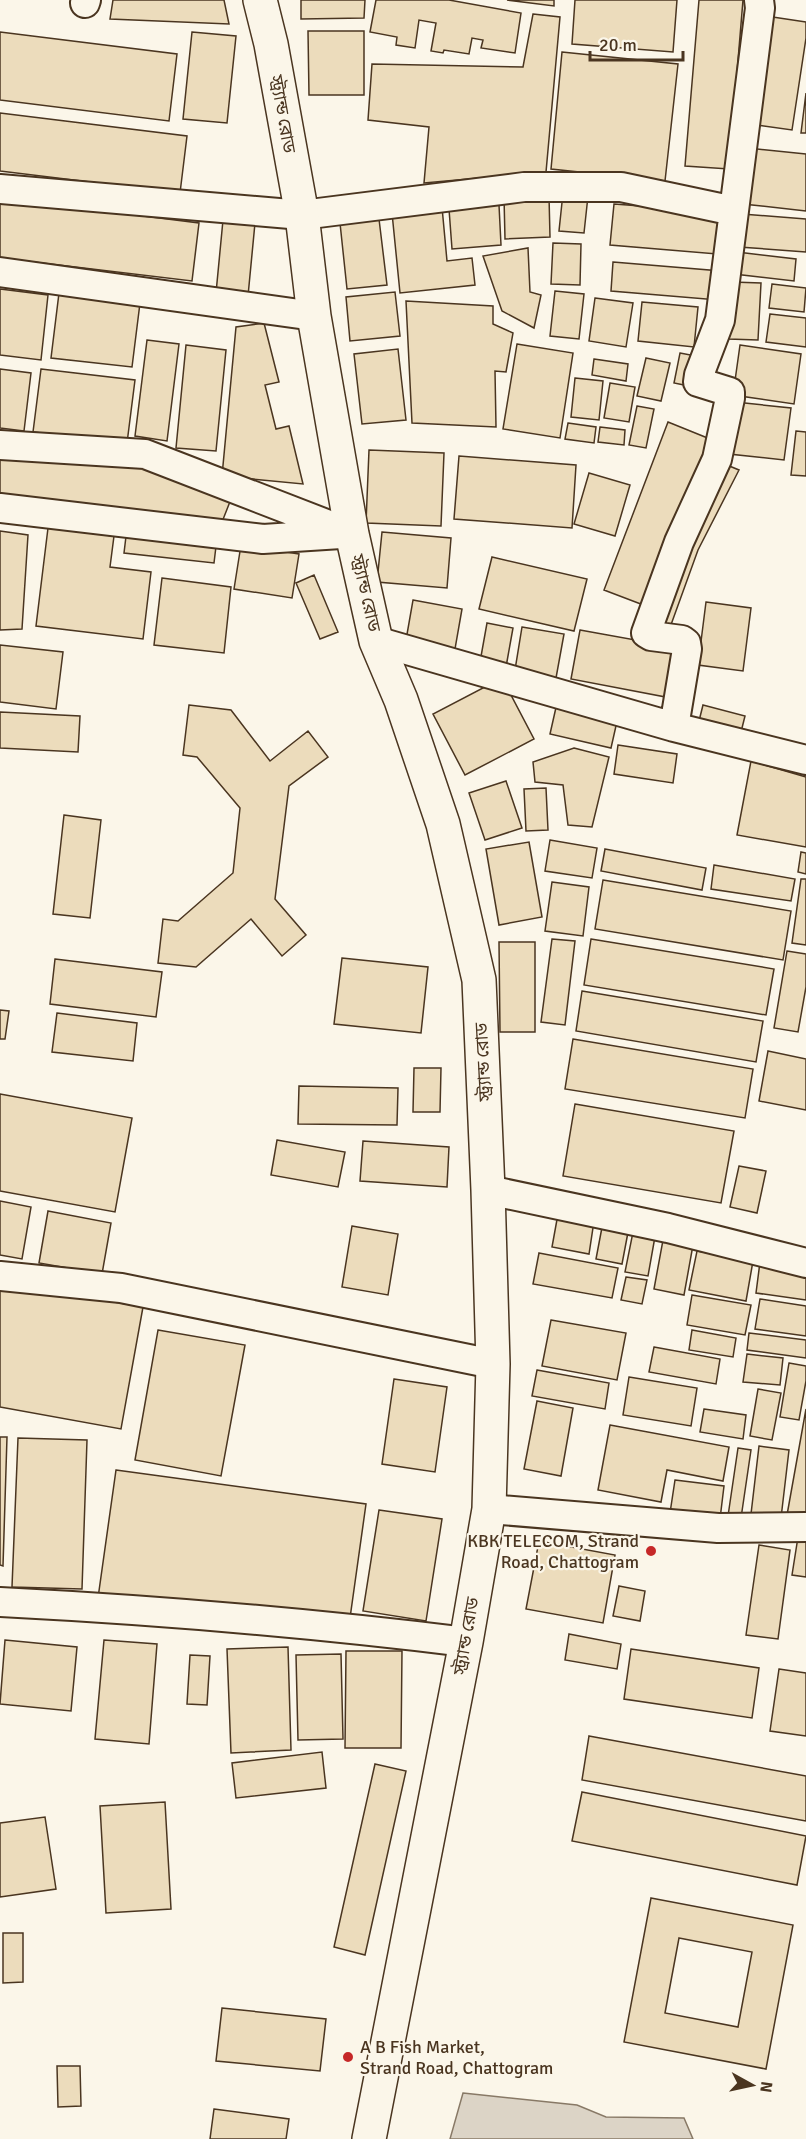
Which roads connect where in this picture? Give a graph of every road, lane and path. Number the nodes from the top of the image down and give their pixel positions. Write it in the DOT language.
graph roads {
  1 [pos="260,0"];
  2 [pos="759,0"];
  3 [pos="0,189"];
  4 [pos="734,211"];
  5 [pos="302,214"];
  6 [pos="0,272"];
  7 [pos="314,316"];
  8 [pos="0,446"];
  9 [pos="0,508"];
  10 [pos="352,534"];
  11 [pos="376,641"];
  12 [pos="674,727"];
  13 [pos="806,760"];
  14 [pos="488,1190"];
  15 [pos="806,1263"];
  16 [pos="0,1276"];
  17 [pos="493,1364"];
  18 [pos="489,1509"];
  19 [pos="806,1527"];
  20 [pos="0,1602"];
  21 [pos="466,1642"];
  22 [pos="369,2139"];
  1 -- 5 [label="main road, স্ট্র্যান্ড রোড"];
  2 -- 4 [label="street"];
  3 -- 5 [label="street"];
  4 -- 5 [label="street"];
  4 -- 12 [label="street"];
  5 -- 7 [label="main road, স্ট্র্যান্ড রোড"];
  6 -- 7 [label="street"];
  7 -- 10 [label="main road, স্ট্র্যান্ড রোড"];
  8 -- 10 [label="street"];
  9 -- 10 [label="street"];
  10 -- 11 [label="main road, স্ট্র্যান্ড রোড"];
  11 -- 12 [label="street"];
  11 -- 14 [label="main road, স্ট্র্যান্ড রোড"];
  12 -- 13 [label="street"];
  14 -- 15 [label="street"];
  14 -- 17 [label="main road, স্ট্র্যান্ড রোড"];
  16 -- 17 [label="street"];
  17 -- 18 [label="main road, স্ট্র্যান্ড রোড"];
  18 -- 19 [label="street"];
  18 -- 21 [label="main road, স্ট্র্যান্ড রোড"];
  20 -- 21 [label="street"];
  21 -- 22 [label="main road, স্ট্র্যান্ড রোড"];
}
